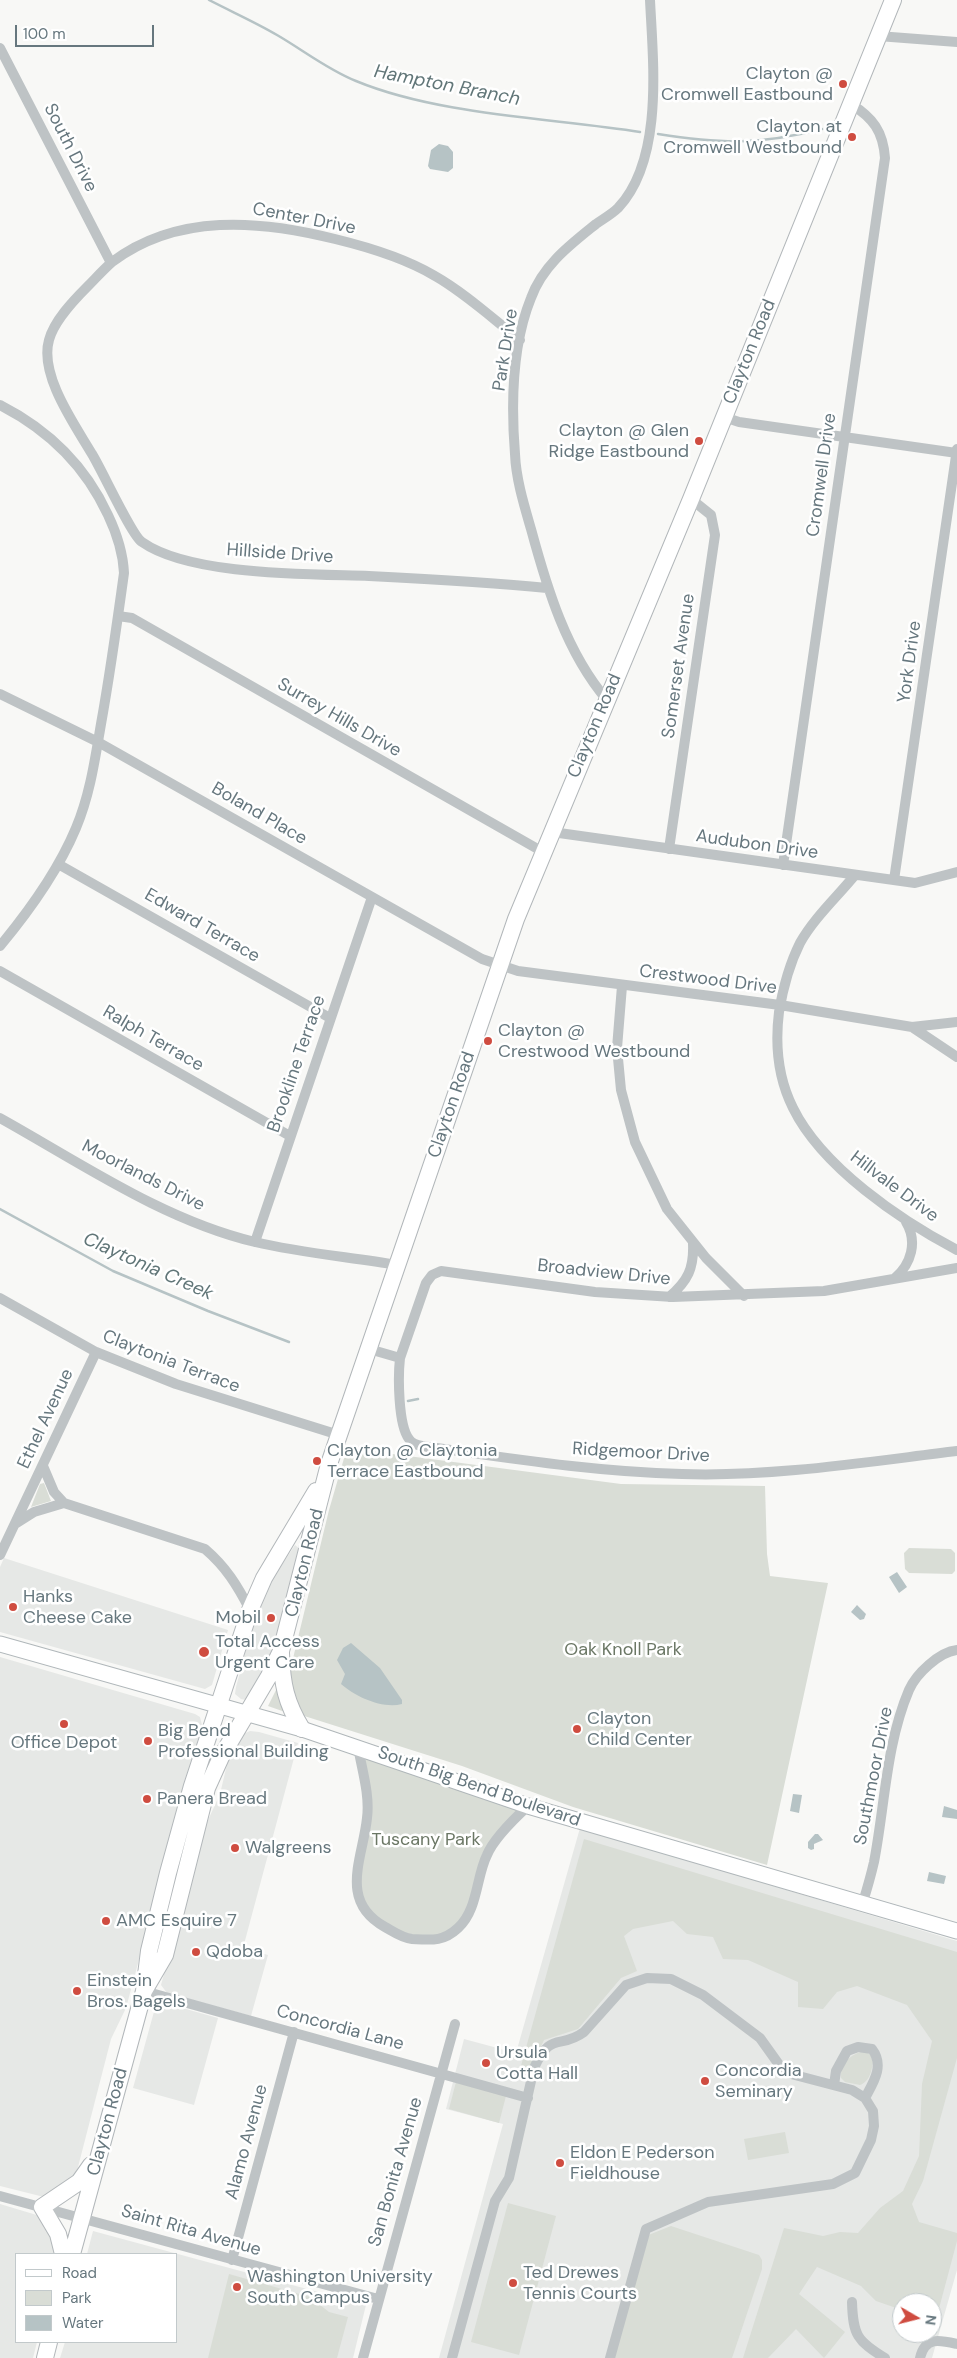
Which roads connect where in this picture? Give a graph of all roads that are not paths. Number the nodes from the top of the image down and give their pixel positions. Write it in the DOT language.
graph roads {
  1 [pos="650,0"];
  2 [pos="893,0"];
  3 [pos="878,36"];
  4 [pos="957,42"];
  5 [pos="0,48"];
  6 [pos="851,104"];
  7 [pos="111,263"];
  8 [pos="520,340"];
  9 [pos="0,405"];
  10 [pos="724,417"];
  11 [pos="78,432"];
  12 [pos="844,436"];
  13 [pos="957,449"];
  14 [pos="957,453"];
  15 [pos="690,499"];
  16 [pos="547,588"];
  17 [pos="118,616"];
  18 [pos="0,694"];
  19 [pos="606,700"];
  20 [pos="98,742"];
  21 [pos="552,832"];
  22 [pos="669,849"];
  23 [pos="543,852"];
  24 [pos="58,864"];
  25 [pos="783,865"];
  26 [pos="957,872"];
  27 [pos="854,875"];
  28 [pos="894,880"];
  29 [pos="372,897"];
  30 [pos="0,946"];
  31 [pos="499,965"];
  32 [pos="0,971"];
  33 [pos="622,986"];
  34 [pos="780,1006"];
  35 [pos="330,1018"];
  36 [pos="957,1022"];
  37 [pos="912,1027"];
  38 [pos="957,1057"];
  39 [pos="0,1118"];
  40 [pos="290,1136"];
  41 [pos="905,1220"];
  42 [pos="255,1242"];
  43 [pos="693,1244"];
  44 [pos="957,1250"];
  45 [pos="397,1265"];
  46 [pos="957,1268"];
  47 [pos="894,1279"];
  48 [pos="744,1296"];
  49 [pos="668,1297"];
  50 [pos="0,1298"];
  51 [pos="369,1349"];
  52 [pos="96,1352"];
  53 [pos="400,1358"];
  54 [pos="339,1435"];
  55 [pos="957,1451"];
  56 [pos="329,1464"];
  57 [pos="43,1466"];
  58 [pos="64,1503"];
  59 [pos="14,1525"];
  60 [pos="0,1555"];
  61 [pos="250,1610"];
  62 [pos="0,1644"];
  63 [pos="957,1650"];
  64 [pos="281,1651"];
  65 [pos="220,1707"];
  66 [pos="246,1714"];
  67 [pos="302,1729"];
  68 [pos="358,1747"];
  69 [pos="528,1806"];
  70 [pos="863,1902"];
  71 [pos="957,1931"];
  72 [pos="144,1991"];
  73 [pos="455,2024"];
  74 [pos="294,2032"];
  75 [pos="441,2072"];
  76 [pos="834,2085"];
  77 [pos="528,2098"];
  78 [pos="865,2098"];
  79 [pos="102,2143"];
  80 [pos="0,2196"];
  81 [pos="42,2207"];
  82 [pos="82,2217"];
  83 [pos="63,2253"];
  84 [pos="72,2253"];
  85 [pos="232,2260"];
  86 [pos="378,2300"];
  87 [pos="852,2302"];
  88 [pos="49,2343"];
  89 [pos="957,2344"];
  90 [pos="45,2358"];
  91 [pos="363,2358"];
  92 [pos="452,2358"];
  93 [pos="610,2358"];
  94 [pos="885,2358"];
  95 [pos="920,2358"];
  1 -- 8 [label="street, Park Drive"];
  2 -- 3 [label="main road, Clayton Road"];
  3 -- 4 [label="street"];
  3 -- 6 [label="main road, Clayton Road"];
  5 -- 7 [label="street, South Drive"];
  6 -- 10 [label="main road, Clayton Road"];
  6 -- 12 [label="street, Cromwell Drive"];
  7 -- 8 [label="street, Center Drive"];
  7 -- 11 [label="street, Center Drive"];
  8 -- 16 [label="street, Park Drive"];
  9 -- 17 [label="street"];
  10 -- 12 [label="street"];
  10 -- 15 [label="main road, Clayton Road"];
  11 -- 16 [label="street, Hillside Drive"];
  12 -- 14 [label="street"];
  12 -- 25 [label="street, Cromwell Drive"];
  13 -- 14 [label="street, York Drive"];
  14 -- 28 [label="street, York Drive"];
  15 -- 19 [label="main road, Clayton Road"];
  15 -- 22 [label="street, Somerset Avenue"];
  16 -- 19 [label="street, Park Drive"];
  17 -- 20 [label="street"];
  17 -- 23 [label="street, Surrey Hills Drive"];
  18 -- 20 [label="street, Boland Place"];
  19 -- 21 [label="main road, Clayton Road"];
  20 -- 24 [label="street"];
  20 -- 29 [label="street, Boland Place"];
  21 -- 22 [label="street, Audubon Drive"];
  21 -- 23 [label="main road, Clayton Road"];
  22 -- 25 [label="street, Audubon Drive"];
  23 -- 31 [label="main road, Clayton Road"];
  24 -- 30 [label="street"];
  24 -- 35 [label="street, Edward Terrace"];
  25 -- 27 [label="street, Audubon Drive"];
  26 -- 28 [label="street, Audubon Drive"];
  27 -- 28 [label="street, Audubon Drive"];
  27 -- 34 [label="street, Hillvale Drive"];
  29 -- 31 [label="street, Boland Place"];
  29 -- 35 [label="street, Brookline Terrace"];
  31 -- 33 [label="street, Crestwood Drive"];
  31 -- 45 [label="main road, Clayton Road"];
  32 -- 40 [label="street, Ralph Terrace"];
  33 -- 34 [label="street, Crestwood Drive"];
  33 -- 43 [label="street"];
  34 -- 37 [label="street, Crestwood Drive"];
  34 -- 41 [label="street, Hillvale Drive"];
  35 -- 40 [label="street, Brookline Terrace"];
  36 -- 37 [label="street, Crestwood Drive"];
  37 -- 38 [label="street, Crestwood Drive"];
  39 -- 42 [label="street, Moorlands Drive"];
  40 -- 42 [label="street, Brookline Terrace"];
  41 -- 44 [label="street, Hillvale Drive"];
  41 -- 47 [label="street"];
  42 -- 45 [label="street, Moorlands Drive"];
  43 -- 48 [label="street"];
  43 -- 49 [label="street"];
  45 -- 51 [label="main road, Clayton Road"];
  46 -- 47 [label="street, Broadview Drive"];
  47 -- 48 [label="street, Broadview Drive"];
  48 -- 49 [label="street, Broadview Drive"];
  49 -- 53 [label="street, Broadview Drive"];
  50 -- 52 [label="street, Claytonia Terrace"];
  51 -- 53 [label="street"];
  51 -- 54 [label="main road, Clayton Road"];
  52 -- 54 [label="street, Claytonia Terrace"];
  52 -- 57 [label="street, Ethel Avenue"];
  53 -- 55 [label="street, Ridgemoor Drive"];
  54 -- 56 [label="main road, Clayton Road"];
  56 -- 61 [label="main road, Clayton Road"];
  56 -- 64 [label="main road, Clayton Road"];
  57 -- 58 [label="street"];
  57 -- 59 [label="street, Ethel Avenue"];
  58 -- 59 [label="street"];
  58 -- 61 [label="street"];
  59 -- 60 [label="street, Ethel Avenue"];
  61 -- 65 [label="main road, Clayton Road"];
  62 -- 65 [label="main road, South Big Bend Boulevard"];
  63 -- 70 [label="street, Southmoor Drive"];
  64 -- 66 [label="main road, Clayton Road"];
  64 -- 67 [label="main road"];
  65 -- 66 [label="main road, South Big Bend Boulevard"];
  65 -- 72 [label="main road, Clayton Road"];
  66 -- 67 [label="main road, South Big Bend Boulevard"];
  66 -- 72 [label="main road, Clayton Road"];
  67 -- 68 [label="main road, South Big Bend Boulevard"];
  68 -- 69 [label="main road, South Big Bend Boulevard"];
  68 -- 69 [label="street"];
  69 -- 70 [label="main road, South Big Bend Boulevard"];
  70 -- 71 [label="main road, South Big Bend Boulevard"];
  72 -- 74 [label="street, Concordia Lane"];
  72 -- 79 [label="main road, Clayton Road"];
  73 -- 75 [label="street, San Bonita Avenue"];
  74 -- 75 [label="street, Concordia Lane"];
  74 -- 85 [label="street, Alamo Avenue"];
  75 -- 77 [label="street, Concordia Lane"];
  75 -- 86 [label="street, San Bonita Avenue"];
  76 -- 77 [label="street"];
  76 -- 78 [label="street"];
  76 -- 78 [label="street"];
  77 -- 92 [label="street"];
  78 -- 93 [label="street"];
  79 -- 81 [label="main road"];
  79 -- 82 [label="main road, Clayton Road"];
  80 -- 81 [label="street, Saint Rita Avenue"];
  81 -- 82 [label="street, Saint Rita Avenue"];
  81 -- 83 [label="main road"];
  82 -- 84 [label="main road, Clayton Road"];
  82 -- 85 [label="street, Saint Rita Avenue"];
  85 -- 86 [label="street, Saint Rita Avenue"];
  86 -- 91 [label="street, San Bonita Avenue"];
  87 -- 94 [label="street"];
  88 -- 90 [label="main road"];
  89 -- 95 [label="street"];
}
